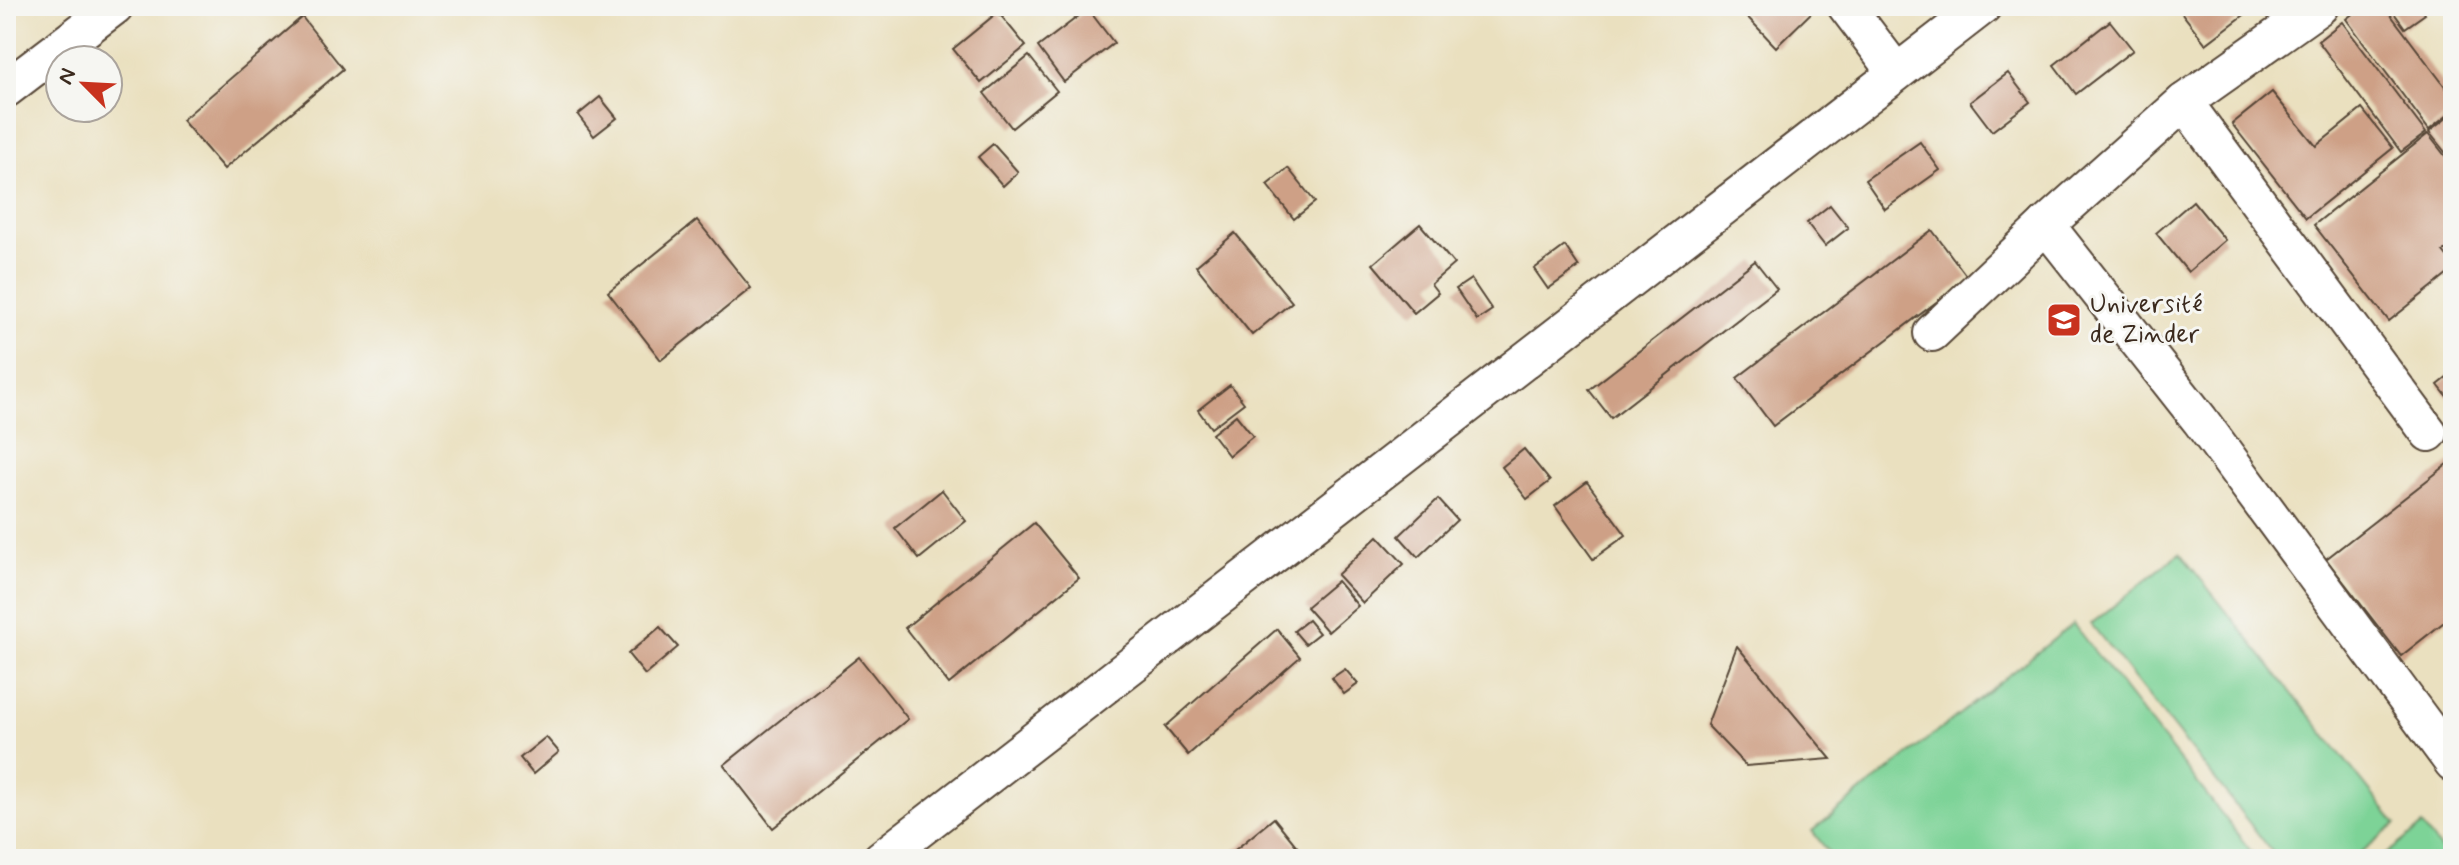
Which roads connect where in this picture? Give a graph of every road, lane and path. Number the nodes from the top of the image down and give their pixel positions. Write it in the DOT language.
graph roads {
  1 [pos="1846,6"];
  2 [pos="1983,6"];
  3 [pos="2320,6"];
  4 [pos="96,11"];
  5 [pos="1896,72"];
  6 [pos="6,89"];
  7 [pos="2184,102"];
  8 [pos="2046,225"];
  9 [pos="1932,333"];
  10 [pos="2429,433"];
  11 [pos="2453,763"];
  12 [pos="881,859"];
  1 -- 5 [label="street"];
  2 -- 5 [label="street"];
  3 -- 7 [label="street"];
  4 -- 6 [label="street"];
  5 -- 12 [label="street"];
  7 -- 8 [label="street"];
  7 -- 10 [label="street"];
  8 -- 9 [label="street"];
  8 -- 11 [label="street"];
}
